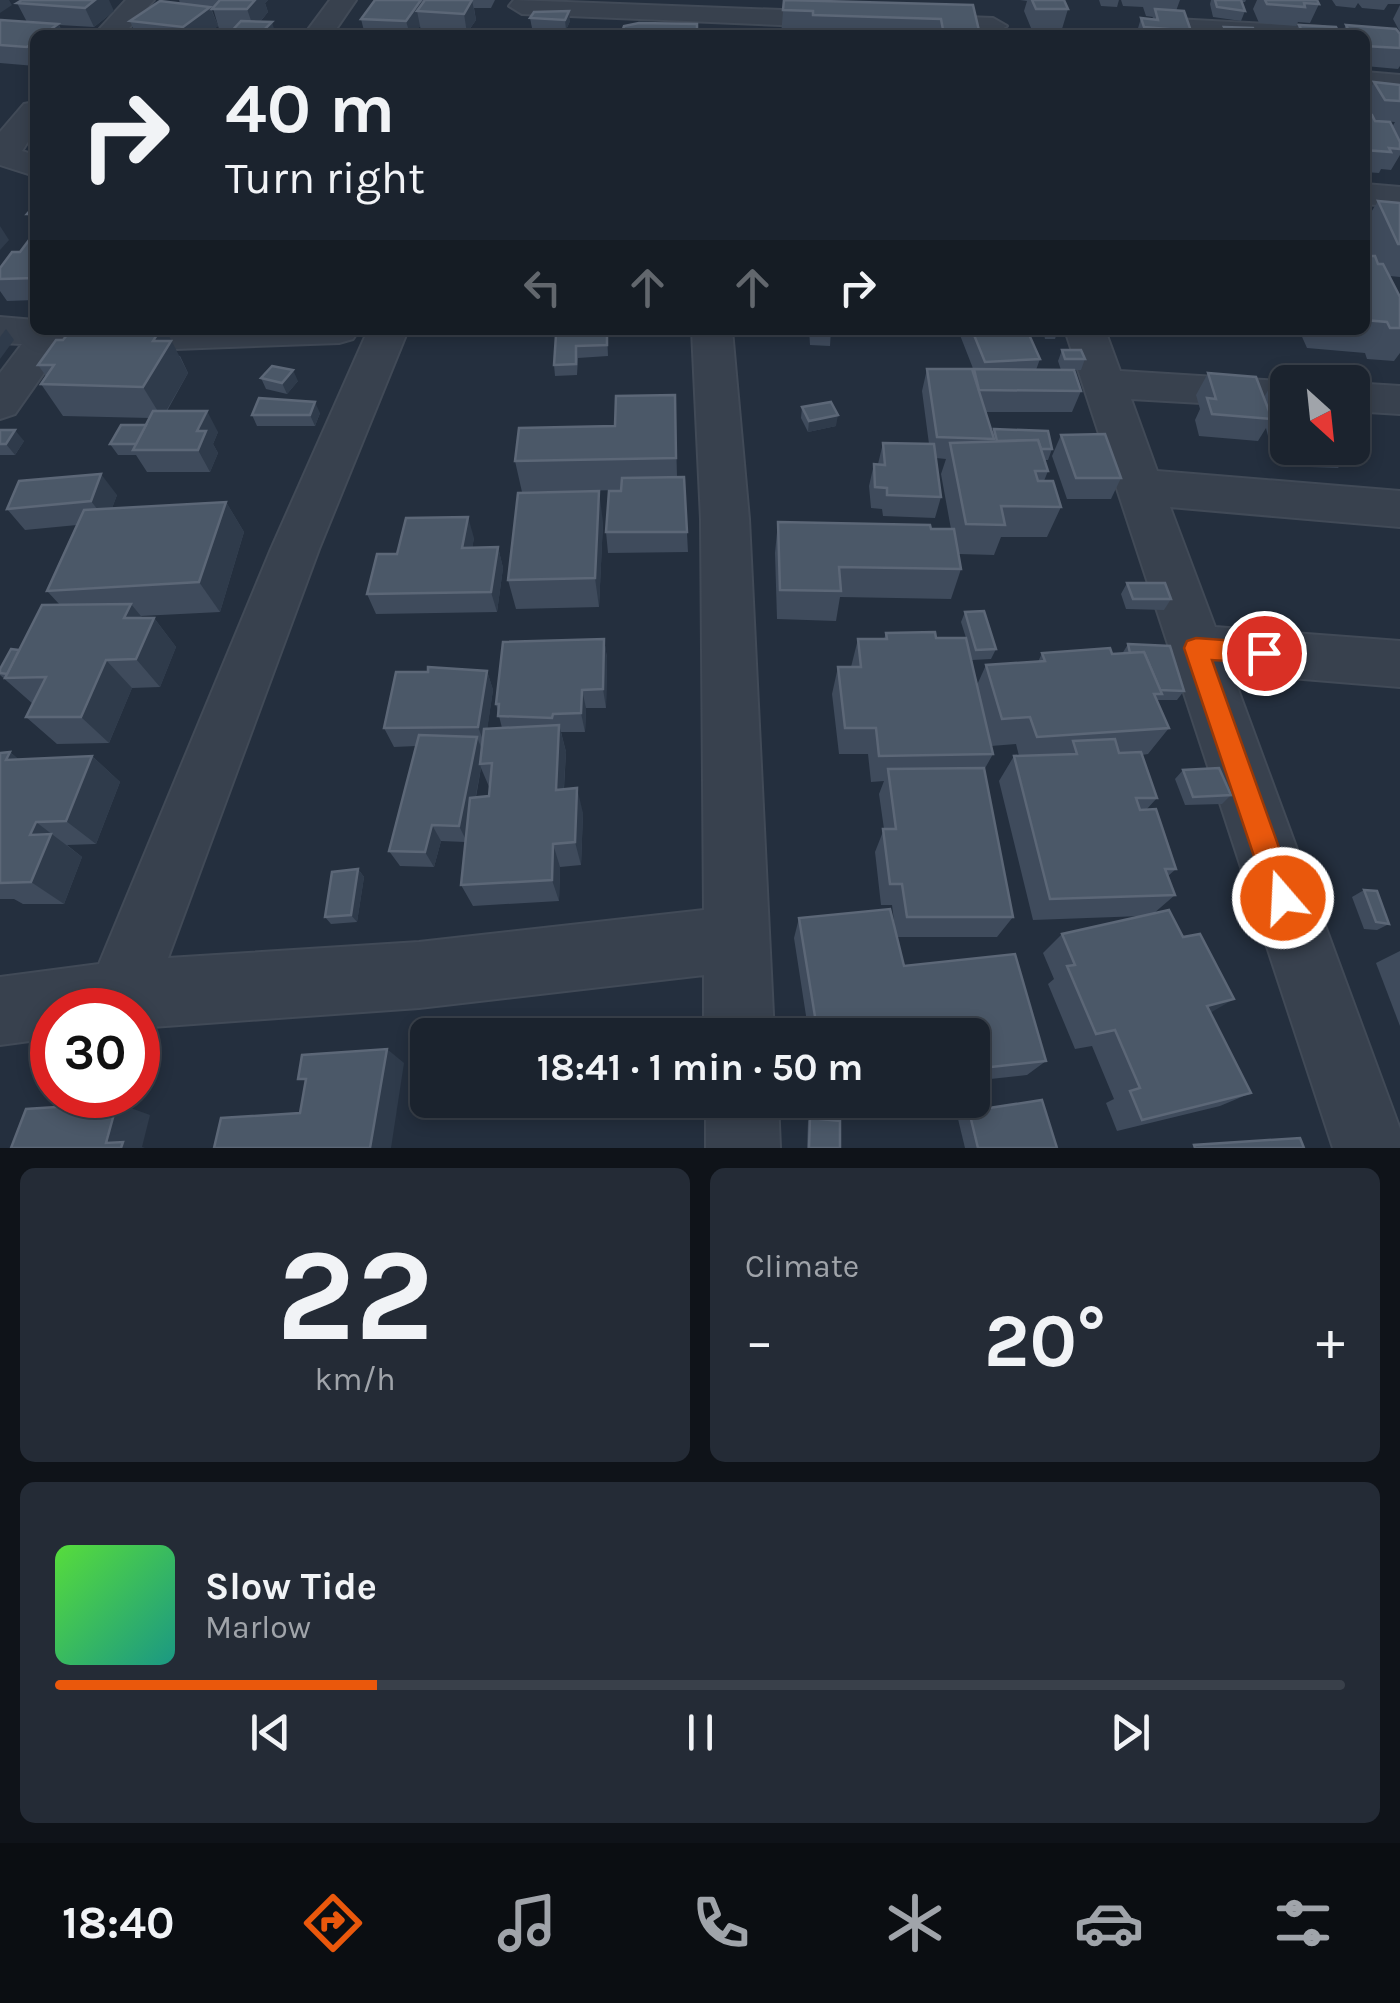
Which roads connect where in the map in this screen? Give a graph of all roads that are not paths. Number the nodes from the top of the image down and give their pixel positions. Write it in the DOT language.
graph roads {
  1 [pos="141,0"];
  2 [pos="343,0"];
  3 [pos="524,3"];
  4 [pos="769,9"];
  5 [pos="991,20"];
  6 [pos="1175,27"];
  7 [pos="113,30"];
  8 [pos="322,30"];
  9 [pos="510,30"];
  10 [pos="1231,30"];
  11 [pos="1370,81"];
  12 [pos="1400,84"];
  13 [pos="30,117"];
  14 [pos="30,164"];
  15 [pos="1370,194"];
  16 [pos="1400,197"];
  17 [pos="0,330"];
  18 [pos="30,332"];
  19 [pos="49,335"];
  20 [pos="97,335"];
  21 [pos="233,335"];
  22 [pos="386,335"];
  23 [pos="712,335"];
  24 [pos="1087,335"];
  25 [pos="1106,384"];
  26 [pos="1270,393"];
  27 [pos="1370,398"];
  28 [pos="1400,400"];
  29 [pos="0,404"];
  30 [pos="1140,487"];
  31 [pos="1400,509"];
  32 [pos="1196,648"];
  33 [pos="1400,664"];
  34 [pos="736,940"];
  35 [pos="123,988"];
  36 [pos="160,992"];
  37 [pos="30,1008"];
  38 [pos="0,1012"];
  39 [pos="738,1018"];
  40 [pos="743,1118"];
  41 [pos="744,1148"];
  42 [pos="1370,1148"];
  1 -- 7 [label="street"];
  2 -- 8 [label="street"];
  3 -- 4 [label="street"];
  3 -- 9 [label="street"];
  4 -- 5 [label="street"];
  6 -- 10 [label="street"];
  11 -- 12 [label="street"];
  13 -- 14 [label="street"];
  15 -- 16 [label="street"];
  17 -- 18 [label="street"];
  19 -- 29 [label="street"];
  20 -- 21 [label="street"];
  22 -- 35 [label="street"];
  23 -- 34 [label="street"];
  24 -- 25 [label="street"];
  25 -- 26 [label="street"];
  25 -- 30 [label="street"];
  27 -- 28 [label="street"];
  30 -- 31 [label="street"];
  30 -- 32 [label="street"];
  32 -- 33 [label="street"];
  32 -- 42 [label="street"];
  34 -- 36 [label="street"];
  34 -- 39 [label="street"];
  37 -- 38 [label="street"];
  40 -- 41 [label="street"];
}
